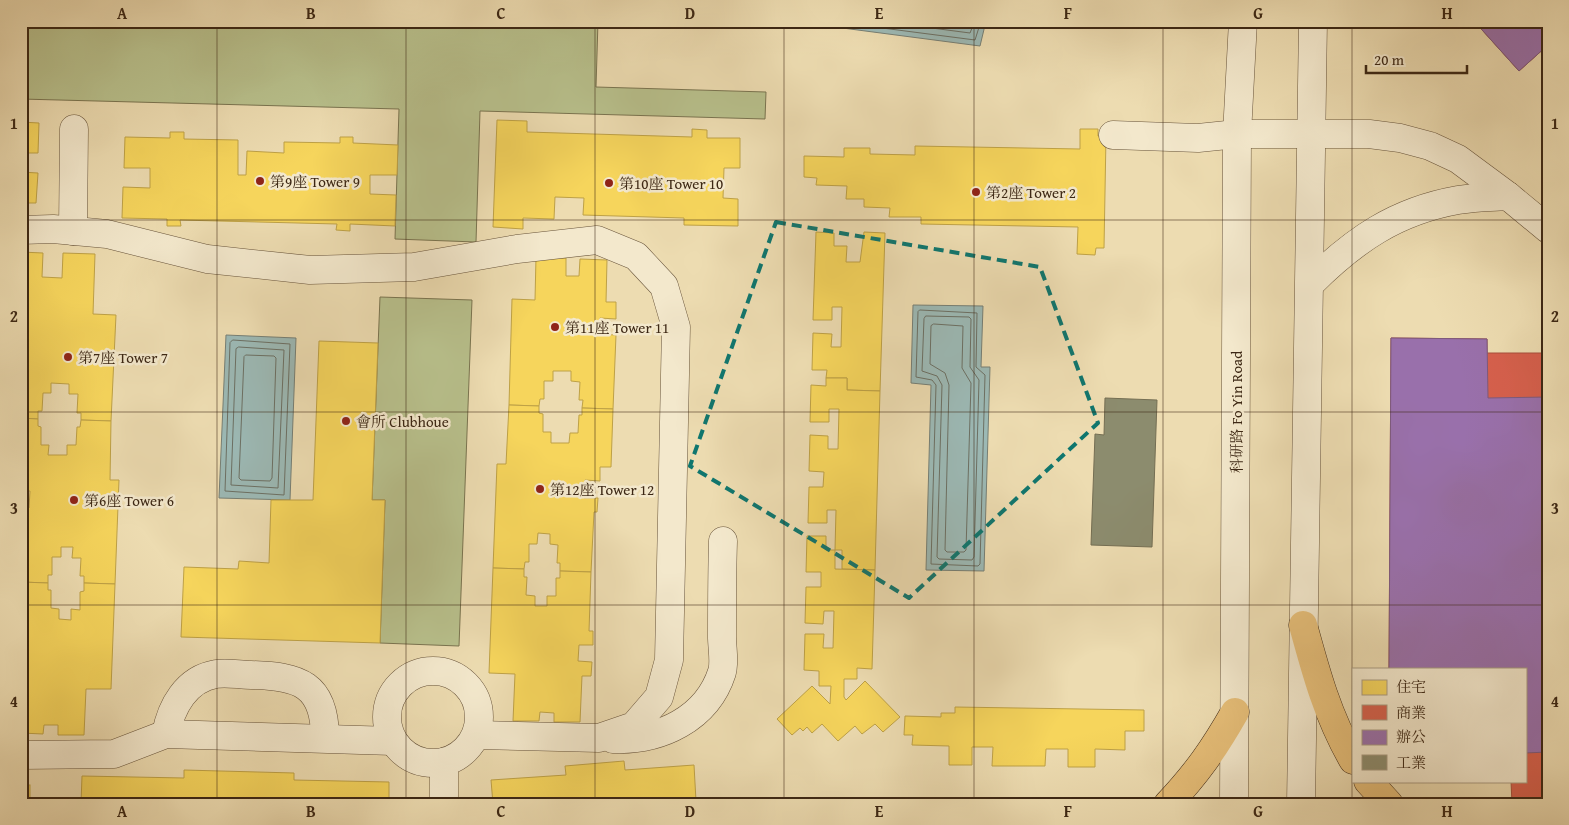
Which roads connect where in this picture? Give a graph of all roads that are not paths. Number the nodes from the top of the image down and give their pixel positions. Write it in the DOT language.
graph roads {
  1 [pos="1243,21"];
  2 [pos="1313,21"];
  3 [pos="74,129"];
  4 [pos="1237,134"];
  5 [pos="1113,135"];
  6 [pos="1312,135"];
  7 [pos="1508,196"];
  8 [pos="1548,229"];
  9 [pos="21,230"];
  10 [pos="73,232"];
  11 [pos="1310,284"];
  12 [pos="722,541"];
  13 [pos="1303,625"];
  14 [pos="1234,712"];
  15 [pos="166,734"];
  16 [pos="476,735"];
  17 [pos="324,738"];
  18 [pos="599,738"];
  19 [pos="393,741"];
  20 [pos="21,755"];
  21 [pos="1352,758"];
  22 [pos="444,762"];
  23 [pos="1369,782"];
  24 [pos="444,804"];
  25 [pos="1168,804"];
  26 [pos="1234,804"];
  27 [pos="1301,804"];
  28 [pos="1389,804"];
  1 -- 4 [label="street, 科研路 Fo Yin Road"];
  2 -- 6 [label="street"];
  3 -- 10 [label="street"];
  4 -- 5 [label="street"];
  4 -- 6 [label="street"];
  4 -- 14 [label="street, 科研路 Fo Yin Road"];
  6 -- 7 [label="street"];
  6 -- 11 [label="street"];
  7 -- 8 [label="street"];
  7 -- 11 [label="street"];
  9 -- 10 [label="street"];
  10 -- 18 [label="street"];
  11 -- 13 [label="street"];
  12 -- 18 [label="street"];
  13 -- 21 [label="main road"];
  13 -- 27 [label="street"];
  14 -- 25 [label="main road"];
  14 -- 26 [label="street, 科研路 Fo Yin Road"];
  15 -- 17 [label="street"];
  15 -- 17 [label="street"];
  15 -- 20 [label="street"];
  16 -- 18 [label="street"];
  16 -- 19 [label="street"];
  16 -- 22 [label="street"];
  17 -- 19 [label="street"];
  19 -- 22 [label="street"];
  22 -- 24 [label="street"];
  23 -- 28 [label="main road"];
}
